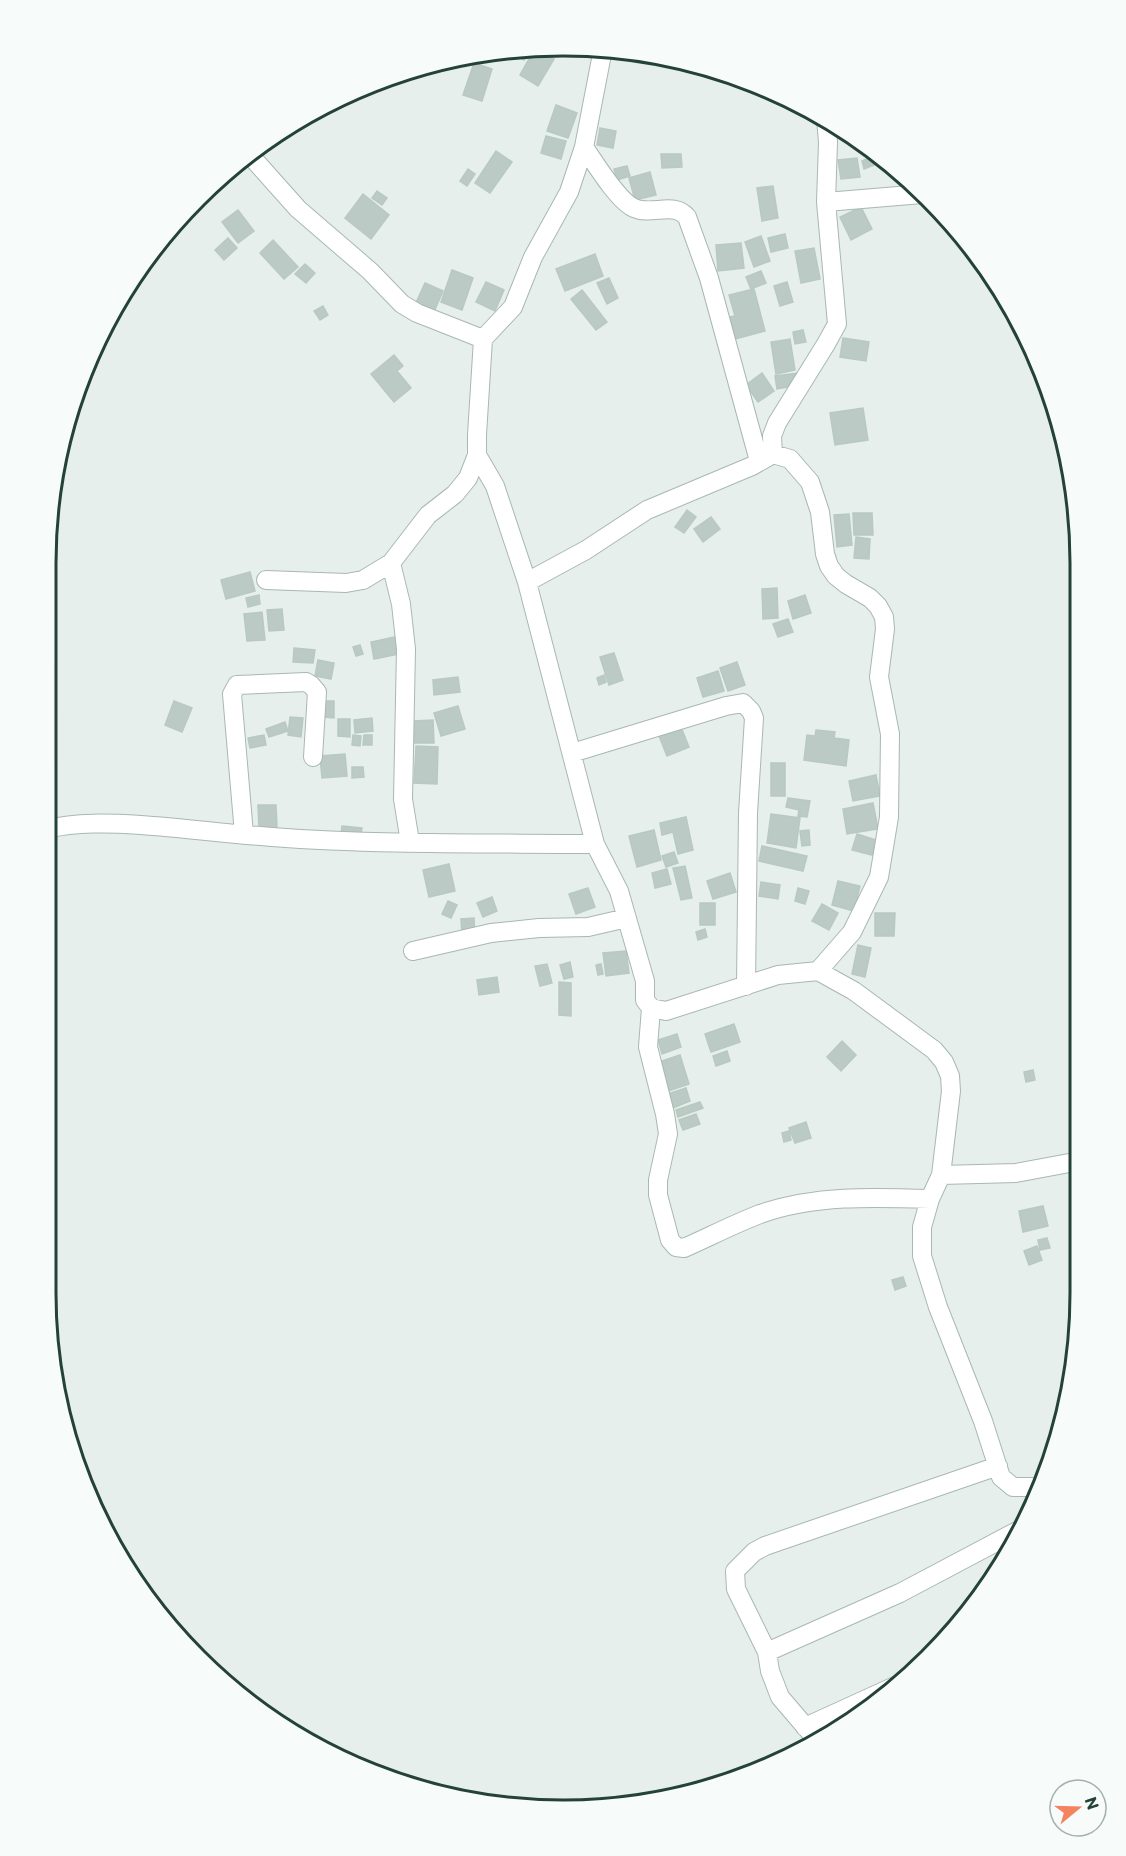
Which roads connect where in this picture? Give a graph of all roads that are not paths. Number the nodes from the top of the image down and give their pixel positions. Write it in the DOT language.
graph roads {
  1 [pos="601,57"];
  2 [pos="827,129"];
  3 [pos="584,147"];
  4 [pos="254,160"];
  5 [pos="912,195"];
  6 [pos="826,202"];
  7 [pos="483,339"];
  8 [pos="477,454"];
  9 [pos="766,457"];
  10 [pos="392,563"];
  11 [pos="266,580"];
  12 [pos="527,582"];
  13 [pos="572,753"];
  14 [pos="313,757"];
  15 [pos="56,827"];
  16 [pos="244,834"];
  17 [pos="410,842"];
  18 [pos="595,844"];
  19 [pos="627,918"];
  20 [pos="413,951"];
  21 [pos="818,971"];
  22 [pos="746,986"];
  23 [pos="651,1008"];
  24 [pos="1070,1163"];
  25 [pos="941,1174"];
  26 [pos="930,1199"];
  27 [pos="998,1466"];
  28 [pos="1032,1487"];
  29 [pos="1009,1535"];
  30 [pos="768,1652"];
  31 [pos="855,1708"];
  32 [pos="810,1732"];
  1 -- 3 [label="street"];
  2 -- 6 [label="street"];
  3 -- 7 [label="street"];
  3 -- 9 [label="street"];
  4 -- 7 [label="street"];
  5 -- 6 [label="street"];
  6 -- 9 [label="street"];
  7 -- 8 [label="street"];
  8 -- 10 [label="street"];
  8 -- 12 [label="street"];
  9 -- 12 [label="street"];
  9 -- 21 [label="street"];
  10 -- 11 [label="street"];
  10 -- 17 [label="street"];
  12 -- 13 [label="street"];
  13 -- 18 [label="street"];
  13 -- 22 [label="street"];
  14 -- 16 [label="street"];
  15 -- 16 [label="street"];
  16 -- 17 [label="street"];
  17 -- 18 [label="street"];
  18 -- 19 [label="street"];
  19 -- 20 [label="street"];
  19 -- 23 [label="street"];
  21 -- 22 [label="street"];
  21 -- 25 [label="street"];
  22 -- 23 [label="street"];
  23 -- 26 [label="street"];
  24 -- 25 [label="street"];
  25 -- 26 [label="street"];
  26 -- 27 [label="street"];
  27 -- 28 [label="street"];
  27 -- 30 [label="street"];
  29 -- 30 [label="street"];
  30 -- 32 [label="street"];
  31 -- 32 [label="street"];
}
